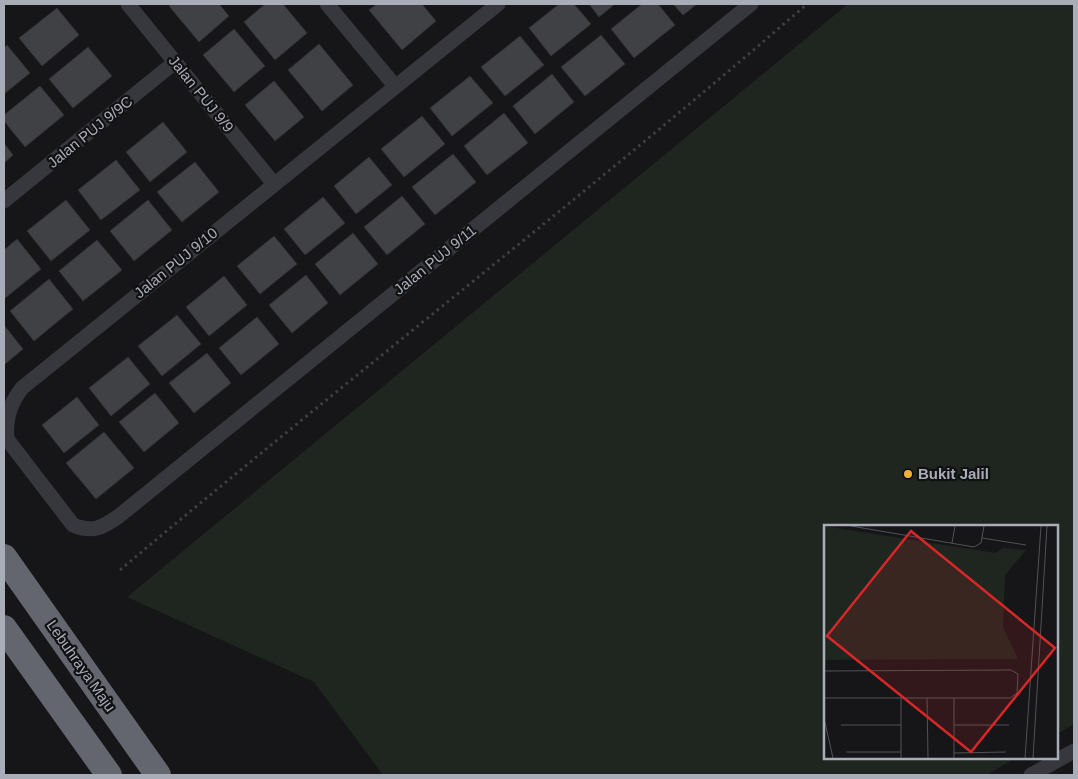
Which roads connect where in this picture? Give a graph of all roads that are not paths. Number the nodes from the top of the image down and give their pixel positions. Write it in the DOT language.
graph roads {
  1 [pos="128,4"];
  2 [pos="327,4"];
  3 [pos="498,4"];
  4 [pos="751,4"];
  5 [pos="175,62"];
  6 [pos="395,86"];
  7 [pos="274,184"];
  8 [pos="4,201"];
  9 [pos="119,516"];
  10 [pos="4,557"];
  11 [pos="4,628"];
  12 [pos="1074,751"];
  13 [pos="109,775"];
  14 [pos="158,775"];
  15 [pos="1031,775"];
  1 -- 5 [label="street, Jalan PUJ 9/9"];
  2 -- 6 [label="street"];
  3 -- 6 [label="street, Jalan PUJ 9/10"];
  4 -- 9 [label="street, Jalan PUJ 9/11"];
  5 -- 7 [label="street, Jalan PUJ 9/9"];
  5 -- 8 [label="street, Jalan PUJ 9/9C"];
  6 -- 7 [label="street, Jalan PUJ 9/10"];
  7 -- 9 [label="street, Jalan PUJ 9/10"];
  10 -- 14 [label="highway, Lebuhraya Maju"];
  11 -- 13 [label="highway"];
  12 -- 15 [label="street"];
}
